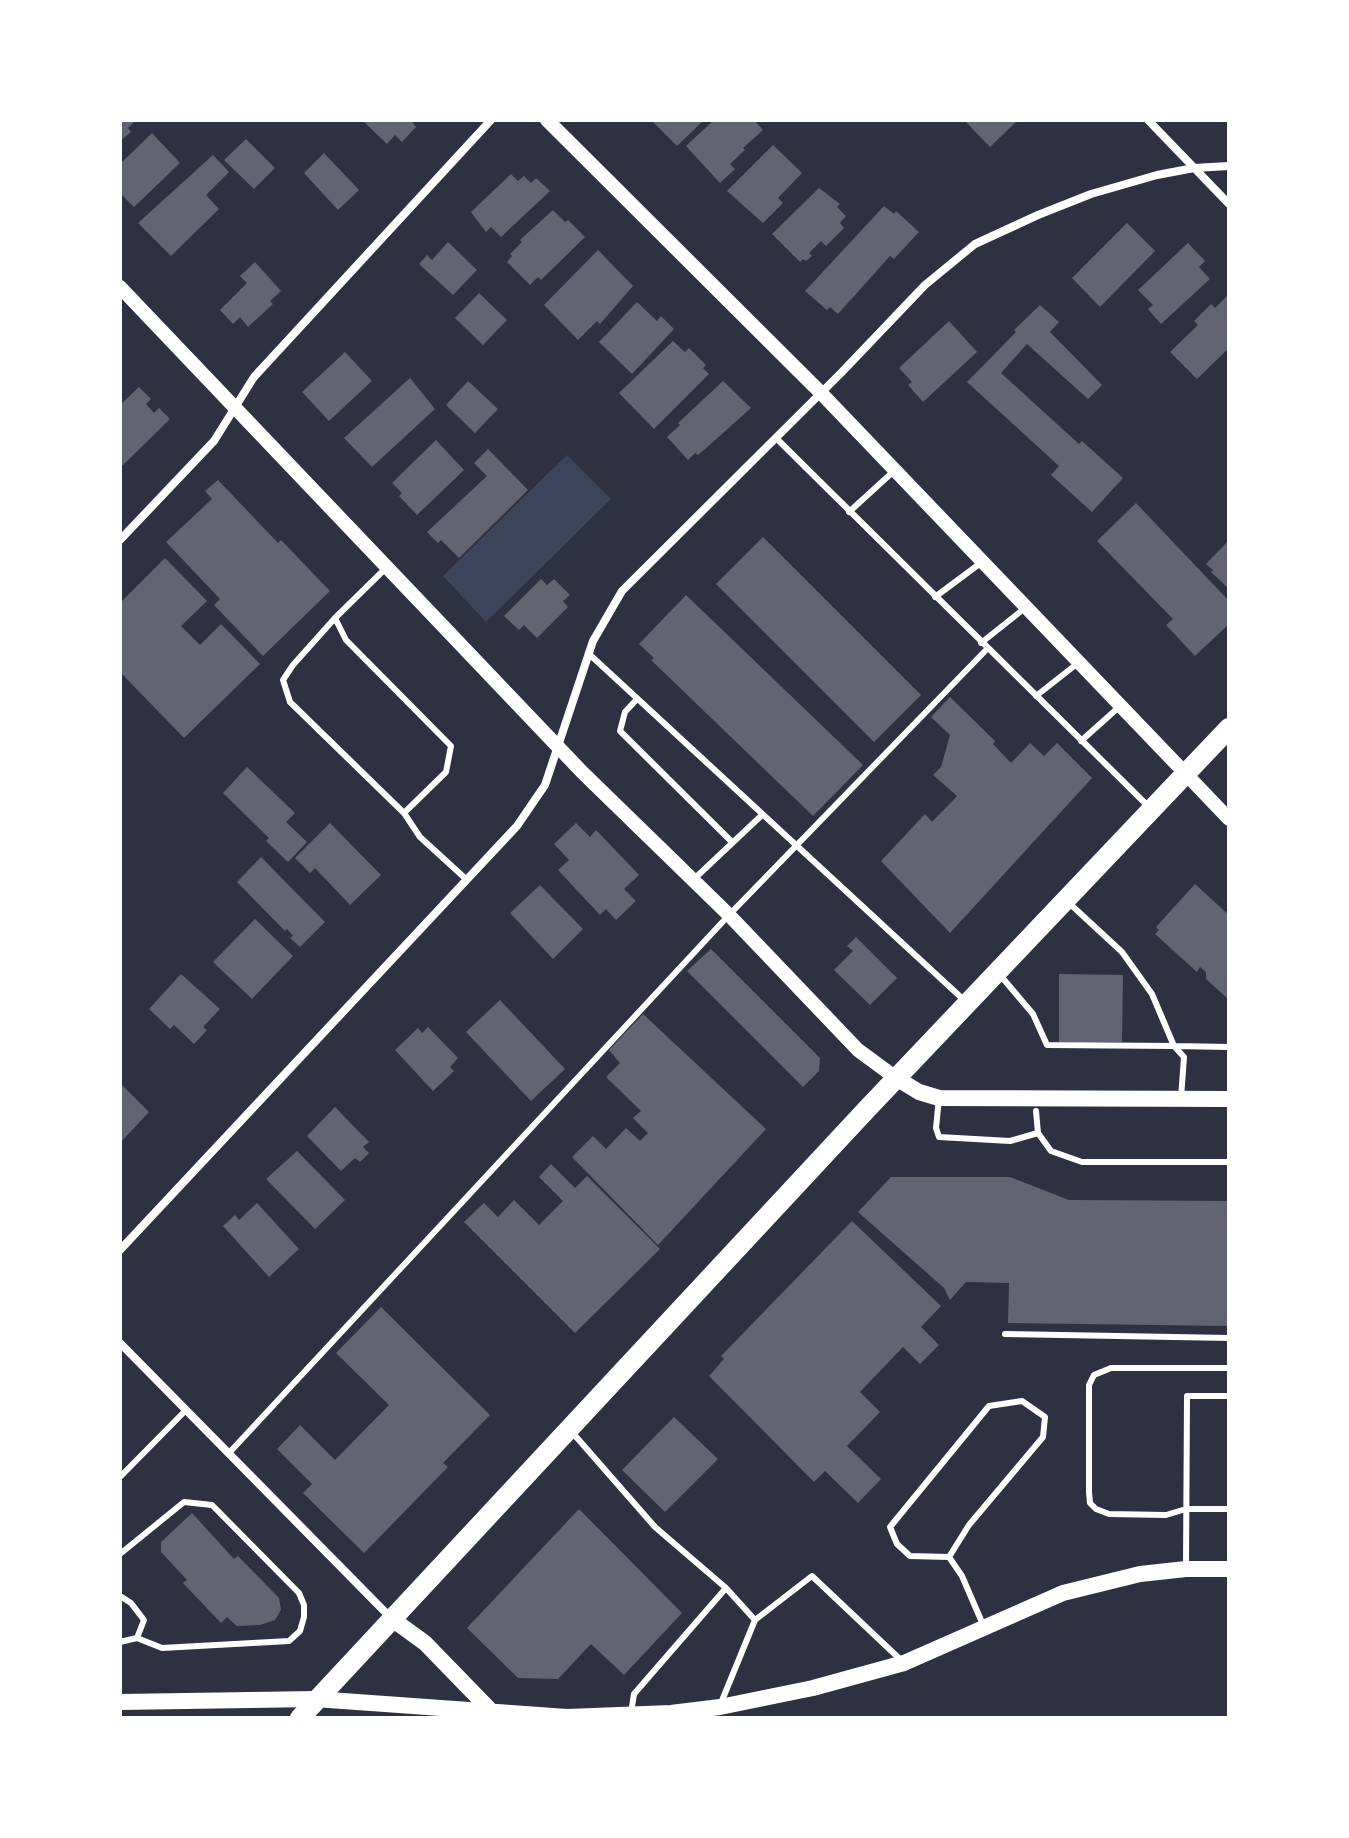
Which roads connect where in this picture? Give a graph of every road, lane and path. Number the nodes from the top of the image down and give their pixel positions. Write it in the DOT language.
graph roads {
  1 [pos="491,120"];
  2 [pos="547,120"];
  3 [pos="1148,120"];
  4 [pos="1229,166"];
  5 [pos="1194,168"];
  6 [pos="1229,204"];
  7 [pos="120,287"];
  8 [pos="821,393"];
  9 [pos="236,407"];
  10 [pos="776,438"];
  11 [pos="895,470"];
  12 [pos="849,512"];
  13 [pos="120,540"];
  14 [pos="982,562"];
  15 [pos="387,567"];
  16 [pos="935,597"];
  17 [pos="1025,608"];
  18 [pos="335,618"];
  19 [pos="981,643"];
  20 [pos="987,649"];
  21 [pos="588,653"];
  22 [pos="1078,663"];
  23 [pos="1036,696"];
  24 [pos="637,699"];
  25 [pos="1119,707"];
  26 [pos="1229,728"];
  27 [pos="1081,741"];
  28 [pos="558,744"];
  29 [pos="1185,776"];
  30 [pos="1152,810"];
  31 [pos="404,813"];
  32 [pos="762,815"];
  33 [pos="1229,819"];
  34 [pos="732,842"];
  35 [pos="795,845"];
  36 [pos="467,880"];
  37 [pos="693,880"];
  38 [pos="1066,900"];
  39 [pos="729,915"];
  40 [pos="997,972"];
  41 [pos="968,1003"];
  42 [pos="1174,1046"];
  43 [pos="1229,1047"];
  44 [pos="896,1078"];
  45 [pos="939,1098"];
  46 [pos="1181,1098"];
  47 [pos="1229,1099"];
  48 [pos="1036,1111"];
  49 [pos="1038,1133"];
  50 [pos="1229,1162"];
  51 [pos="120,1250"];
  52 [pos="1005,1334"];
  53 [pos="1229,1338"];
  54 [pos="120,1343"];
  55 [pos="1229,1368"];
  56 [pos="1229,1396"];
  57 [pos="186,1410"];
  58 [pos="569,1428"];
  59 [pos="229,1453"];
  60 [pos="120,1477"];
  61 [pos="1186,1509"];
  62 [pos="1229,1509"];
  63 [pos="120,1554"];
  64 [pos="949,1557"];
  65 [pos="1186,1569"];
  66 [pos="1229,1569"];
  67 [pos="726,1588"];
  68 [pos="120,1596"];
  69 [pos="392,1619"];
  70 [pos="755,1620"];
  71 [pos="984,1627"];
  72 [pos="137,1638"];
  73 [pos="120,1642"];
  74 [pos="904,1663"];
  75 [pos="315,1699"];
  76 [pos="120,1702"];
  77 [pos="720,1707"];
  78 [pos="493,1713"];
  79 [pos="631,1716"];
  80 [pos="300,1718"];
  81 [pos="457,1718"];
  1 -- 9 [label="street"];
  2 -- 8 [label="street"];
  3 -- 5 [label="street"];
  4 -- 5 [label="street"];
  5 -- 6 [label="street"];
  5 -- 8 [label="street"];
  7 -- 9 [label="street"];
  8 -- 10 [label="street"];
  8 -- 11 [label="street"];
  9 -- 13 [label="street"];
  9 -- 15 [label="street"];
  10 -- 12 [label="lane"];
  10 -- 21 [label="street"];
  11 -- 12 [label="lane"];
  11 -- 14 [label="street"];
  12 -- 16 [label="lane"];
  14 -- 16 [label="lane"];
  14 -- 17 [label="street"];
  15 -- 18 [label="lane"];
  15 -- 28 [label="street"];
  16 -- 19 [label="lane"];
  17 -- 19 [label="lane"];
  17 -- 22 [label="street"];
  18 -- 31 [label="lane"];
  18 -- 31 [label="lane"];
  19 -- 20 [label="lane"];
  20 -- 23 [label="lane"];
  20 -- 35 [label="lane"];
  21 -- 24 [label="lane"];
  21 -- 28 [label="street"];
  22 -- 23 [label="lane"];
  22 -- 25 [label="street"];
  23 -- 27 [label="lane"];
  24 -- 32 [label="lane"];
  24 -- 34 [label="lane"];
  25 -- 27 [label="lane"];
  25 -- 29 [label="street"];
  26 -- 29 [label="main road"];
  27 -- 30 [label="lane"];
  28 -- 36 [label="street"];
  28 -- 37 [label="street"];
  29 -- 30 [label="main road"];
  29 -- 33 [label="street"];
  30 -- 38 [label="main road"];
  31 -- 36 [label="lane"];
  32 -- 34 [label="lane"];
  32 -- 35 [label="lane"];
  34 -- 37 [label="lane"];
  35 -- 39 [label="lane"];
  35 -- 41 [label="lane"];
  36 -- 51 [label="street"];
  37 -- 39 [label="street"];
  38 -- 40 [label="main road"];
  38 -- 42 [label="lane"];
  39 -- 44 [label="street"];
  39 -- 59 [label="lane"];
  40 -- 41 [label="main road"];
  40 -- 42 [label="lane"];
  41 -- 44 [label="main road"];
  42 -- 43 [label="lane"];
  42 -- 46 [label="lane"];
  44 -- 45 [label="main road"];
  44 -- 58 [label="main road"];
  45 -- 46 [label="main road"];
  45 -- 49 [label="lane"];
  46 -- 47 [label="main road"];
  48 -- 49 [label="lane"];
  49 -- 50 [label="lane"];
  52 -- 53 [label="lane"];
  54 -- 57 [label="street"];
  55 -- 61 [label="lane"];
  56 -- 61 [label="lane"];
  57 -- 59 [label="street"];
  57 -- 60 [label="lane"];
  58 -- 67 [label="lane"];
  58 -- 69 [label="main road"];
  59 -- 69 [label="street"];
  61 -- 62 [label="lane"];
  61 -- 65 [label="lane"];
  63 -- 72 [label="lane"];
  64 -- 64 [label="lane"];
  64 -- 71 [label="lane"];
  65 -- 66 [label="main road"];
  65 -- 71 [label="main road"];
  67 -- 70 [label="lane"];
  67 -- 79 [label="lane"];
  68 -- 72 [label="lane"];
  69 -- 75 [label="main road"];
  69 -- 78 [label="main road"];
  70 -- 74 [label="lane"];
  70 -- 77 [label="lane"];
  71 -- 74 [label="main road"];
  72 -- 73 [label="lane"];
  74 -- 77 [label="main road"];
  75 -- 76 [label="main road"];
  75 -- 78 [label="main road"];
  75 -- 80 [label="main road"];
  77 -- 79 [label="main road"];
  78 -- 79 [label="main road"];
  78 -- 81 [label="main road"];
}
